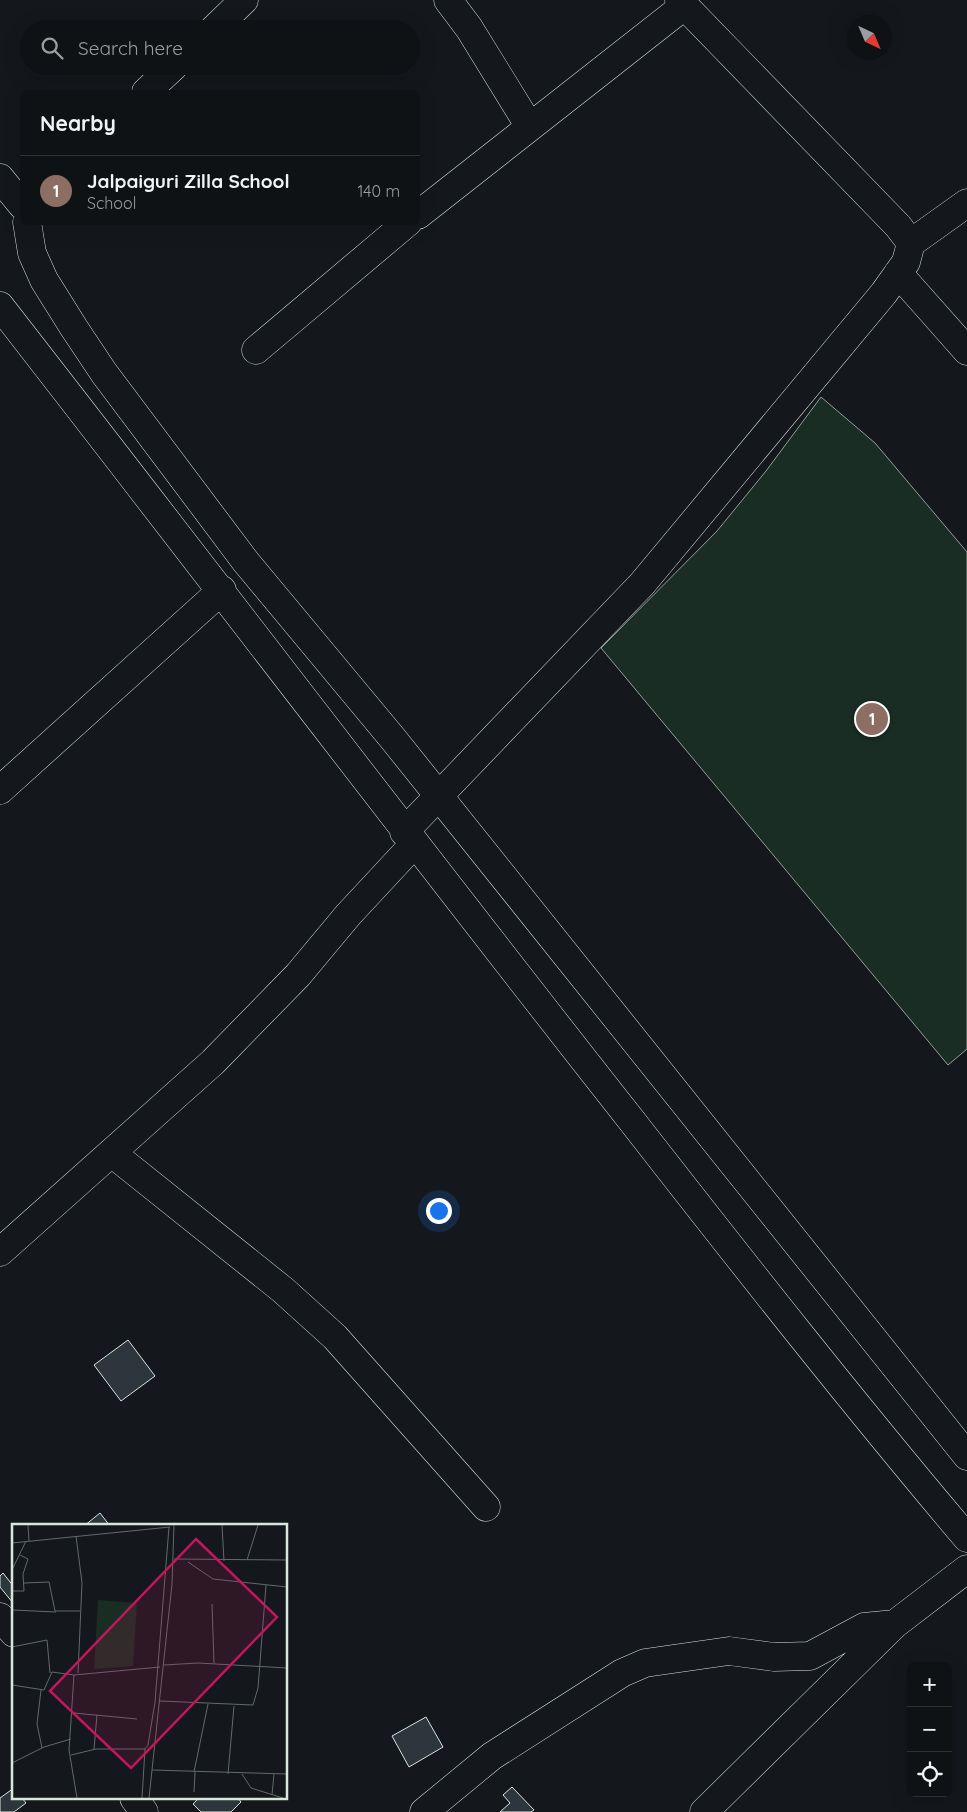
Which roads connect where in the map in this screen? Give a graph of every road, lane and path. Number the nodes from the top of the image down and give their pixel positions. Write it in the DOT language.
graph roads {
  1 [pos="244,0"];
  2 [pos="448,0"];
  3 [pos="682,3"];
  4 [pos="223,20"];
  5 [pos="164,75"];
  6 [pos="148,90"];
  7 [pos="530,127"];
  8 [pos="0,178"];
  9 [pos="20,203"];
  10 [pos="967,204"];
  11 [pos="420,213"];
  12 [pos="27,225"];
  13 [pos="404,225"];
  14 [pos="911,242"];
  15 [pos="898,273"];
  16 [pos="0,306"];
  17 [pos="256,350"];
  18 [pos="967,351"];
  19 [pos="222,590"];
  20 [pos="0,790"];
  21 [pos="438,796"];
  22 [pos="409,838"];
  23 [pos="112,1154"];
  24 [pos="0,1252"];
  25 [pos="967,1456"];
  26 [pos="486,1507"];
  27 [pos="967,1538"];
  28 [pos="967,1570"];
  29 [pos="0,1617"];
  30 [pos="895,1624"];
  31 [pos="12,1631"];
  32 [pos="135,1800"];
  33 [pos="144,1812"];
  34 [pos="424,1812"];
  35 [pos="704,1812"];
  1 -- 4 [label="street"];
  2 -- 7 [label="street"];
  3 -- 7 [label="street"];
  3 -- 14 [label="street"];
  5 -- 6 [label="street"];
  7 -- 11 [label="street"];
  8 -- 9 [label="street"];
  10 -- 14 [label="street"];
  12 -- 21 [label="street"];
  13 -- 17 [label="street"];
  14 -- 15 [label="street"];
  15 -- 18 [label="street"];
  15 -- 21 [label="street"];
  16 -- 19 [label="street"];
  19 -- 20 [label="street"];
  19 -- 22 [label="street"];
  21 -- 22 [label="street"];
  21 -- 25 [label="street"];
  22 -- 23 [label="street"];
  22 -- 27 [label="street"];
  23 -- 24 [label="street"];
  23 -- 26 [label="street"];
  28 -- 30 [label="street"];
  29 -- 31 [label="street"];
  30 -- 34 [label="street"];
  30 -- 35 [label="street"];
  32 -- 33 [label="street"];
}
